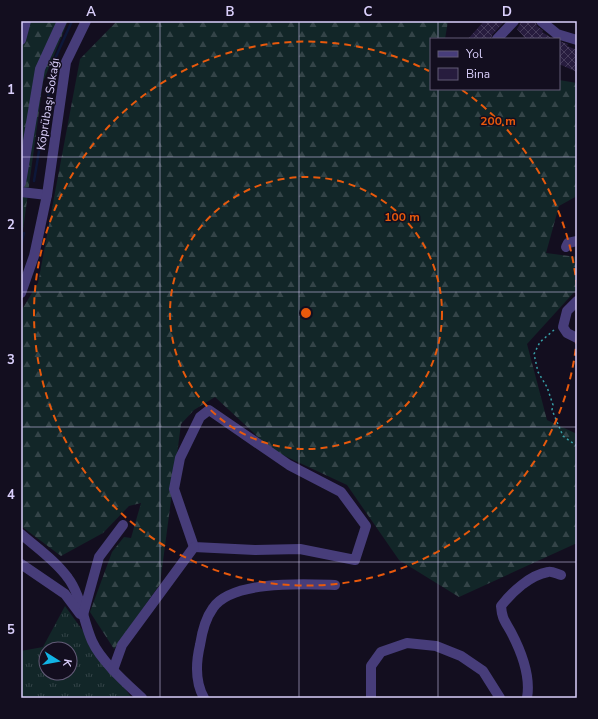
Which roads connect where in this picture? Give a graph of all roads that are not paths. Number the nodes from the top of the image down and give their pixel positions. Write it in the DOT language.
graph roads {
  1 [pos="26,21"];
  2 [pos="62,21"];
  3 [pos="86,21"];
  4 [pos="514,21"];
  5 [pos="541,21"];
  6 [pos="498,38"];
  7 [pos="21,40"];
  8 [pos="577,40"];
  9 [pos="21,182"];
  10 [pos="21,192"];
  11 [pos="47,195"];
  12 [pos="577,241"];
  13 [pos="566,247"];
  14 [pos="21,293"];
  15 [pos="577,301"];
  16 [pos="577,338"];
  17 [pos="122,525"];
  18 [pos="21,534"];
  19 [pos="194,547"];
  20 [pos="21,564"];
  21 [pos="561,575"];
  22 [pos="335,585"];
  23 [pos="82,616"];
  24 [pos="113,670"];
  25 [pos="142,698"];
  26 [pos="204,698"];
  27 [pos="371,698"];
  28 [pos="500,698"];
  29 [pos="527,698"];
  1 -- 7 [label="street"];
  2 -- 9 [label="street, Köprübaşı Sokağı"];
  3 -- 11 [label="street, Köprübaşı Sokağı"];
  4 -- 6 [label="street"];
  5 -- 8 [label="street"];
  10 -- 11 [label="street"];
  11 -- 14 [label="street, Köprübaşı Sokağı"];
  12 -- 13 [label="street"];
  15 -- 16 [label="street"];
  17 -- 23 [label="street"];
  18 -- 23 [label="street"];
  19 -- 19 [label="street"];
  19 -- 24 [label="street"];
  20 -- 23 [label="street"];
  21 -- 29 [label="street"];
  22 -- 26 [label="street"];
  23 -- 24 [label="street"];
  24 -- 25 [label="street"];
  27 -- 28 [label="street"];
}
